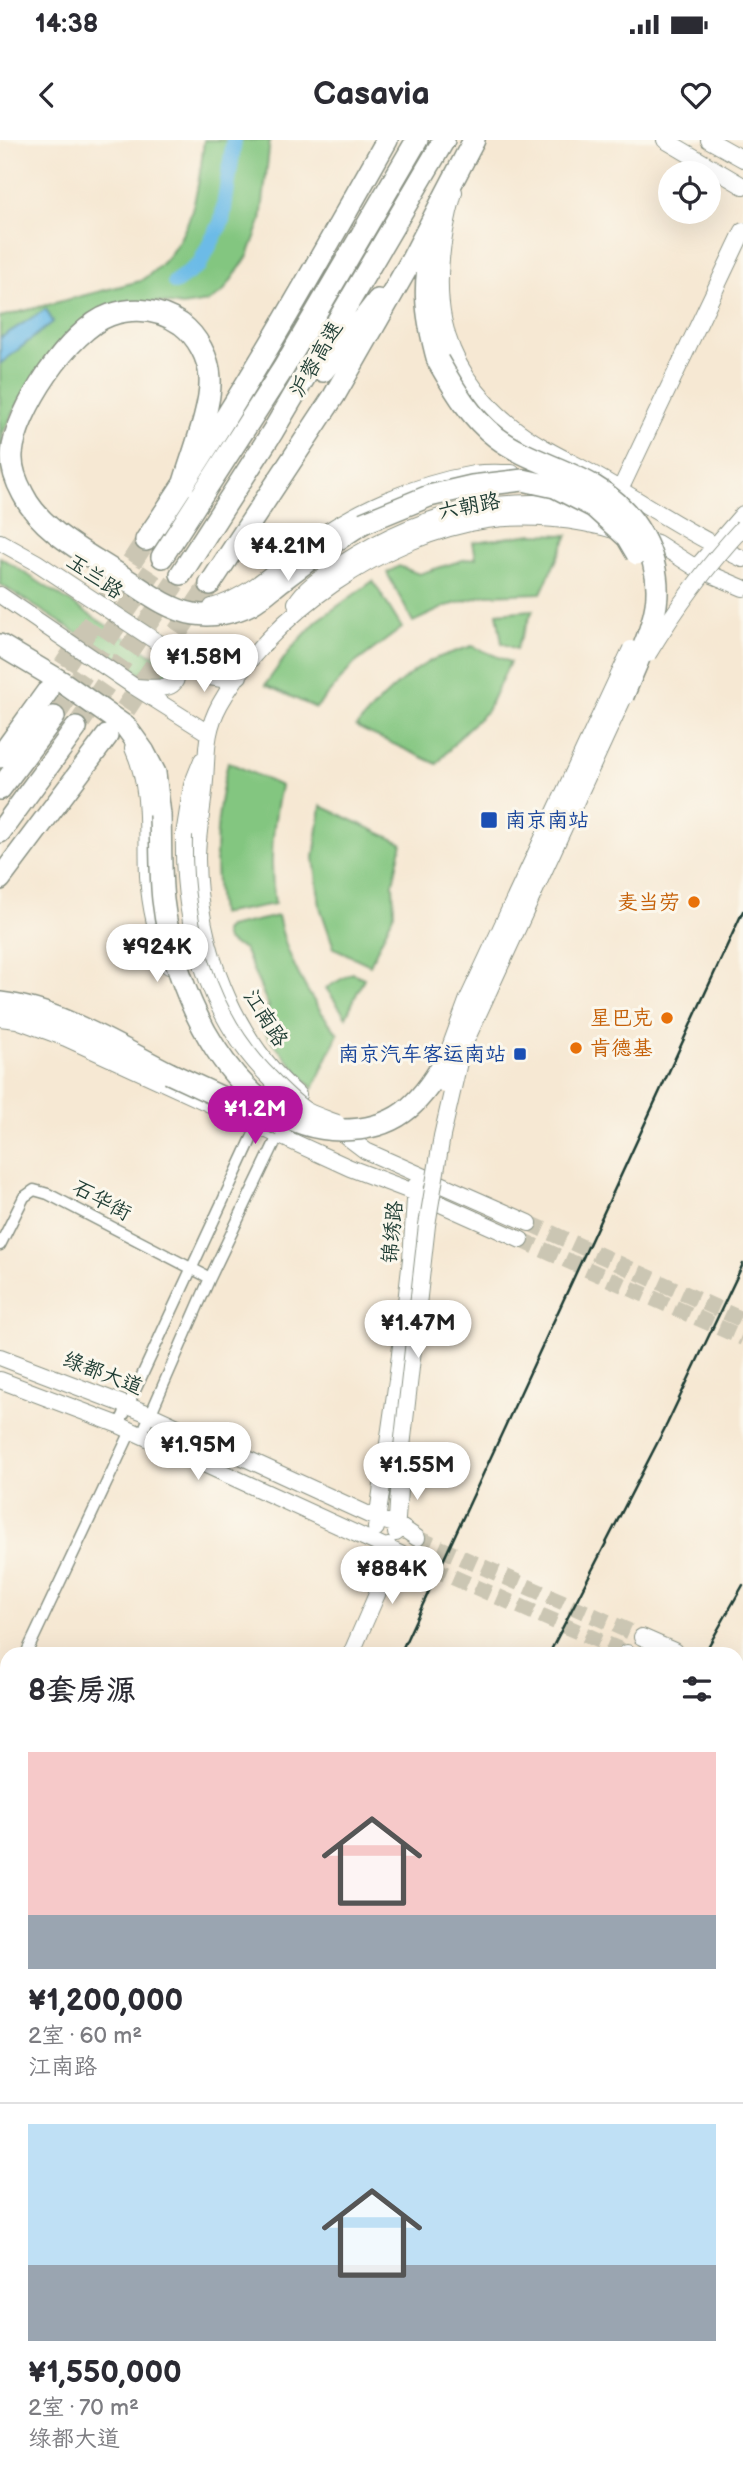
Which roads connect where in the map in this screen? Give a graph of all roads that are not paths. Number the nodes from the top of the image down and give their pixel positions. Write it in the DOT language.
graph roads {
  1 [pos="387,140"];
  2 [pos="417,140"];
  3 [pos="444,140"];
  4 [pos="477,140"];
  5 [pos="665,140"];
  6 [pos="709,140"];
  7 [pos="743,159"];
  8 [pos="743,186"];
  9 [pos="455,190"];
  10 [pos="743,230"];
  11 [pos="411,261"];
  12 [pos="273,431"];
  13 [pos="183,486"];
  14 [pos="620,490"];
  15 [pos="743,514"];
  16 [pos="615,524"];
  17 [pos="743,527"];
  18 [pos="0,534"];
  19 [pos="146,540"];
  20 [pos="0,542"];
  21 [pos="657,543"];
  22 [pos="715,546"];
  23 [pos="162,557"];
  24 [pos="638,557"];
  25 [pos="743,559"];
  26 [pos="36,562"];
  27 [pos="696,568"];
  28 [pos="181,574"];
  29 [pos="134,584"];
  30 [pos="210,584"];
  31 [pos="743,588"];
  32 [pos="5,599"];
  33 [pos="654,614"];
  34 [pos="286,621"];
  35 [pos="0,645"];
  36 [pos="631,649"];
  37 [pos="172,652"];
  38 [pos="239,676"];
  39 [pos="135,687"];
  40 [pos="47,692"];
  41 [pos="623,696"];
  42 [pos="101,709"];
  43 [pos="31,714"];
  44 [pos="54,717"];
  45 [pos="76,728"];
  46 [pos="208,733"];
  47 [pos="107,736"];
  48 [pos="0,749"];
  49 [pos="206,751"];
  50 [pos="0,757"];
  51 [pos="0,789"];
  52 [pos="0,832"];
  53 [pos="0,879"];
  54 [pos="0,1003"];
  55 [pos="0,1018"];
  56 [pos="453,1055"];
  57 [pos="405,1122"];
  58 [pos="257,1127"];
  59 [pos="358,1129"];
  60 [pos="278,1136"];
  61 [pos="350,1168"];
  62 [pos="416,1175"];
  63 [pos="416,1193"];
  64 [pos="529,1223"];
  65 [pos="521,1240"];
  66 [pos="0,1245"];
  67 [pos="190,1268"];
  68 [pos="210,1278"];
  69 [pos="0,1357"];
  70 [pos="0,1380"];
  71 [pos="129,1405"];
  72 [pos="149,1414"];
  73 [pos="130,1431"];
  74 [pos="378,1519"];
  75 [pos="398,1525"];
  76 [pos="417,1538"];
  77 [pos="385,1545"];
  78 [pos="409,1558"];
  79 [pos="642,1637"];
  80 [pos="29,1647"];
  81 [pos="354,1647"];
  82 [pos="665,1647"];
  1 -- 13 [label="highway"];
  2 -- 23 [label="highway, 沪蓉高速"];
  3 -- 12 [label="highway, 沪蓉高速"];
  4 -- 9 [label="highway"];
  4 -- 11 [label="highway"];
  5 -- 8 [label="street"];
  6 -- 7 [label="street"];
  9 -- 14 [label="street"];
  9 -- 33 [label="highway, bridge"];
  10 -- 14 [label="street"];
  11 -- 12 [label="highway"];
  11 -- 30 [label="highway"];
  12 -- 28 [label="highway, 沪蓉高速"];
  13 -- 19 [label="highway"];
  13 -- 29 [label="highway"];
  14 -- 22 [label="street"];
  15 -- 22 [label="street"];
  16 -- 24 [label="highway, bridge"];
  16 -- 29 [label="highway, bridge"];
  16 -- 34 [label="street, bridge"];
  17 -- 41 [label="street, bridge"];
  18 -- 26 [label="street"];
  20 -- 26 [label="street, 玉兰路"];
  21 -- 27 [label="street, 六朝路"];
  21 -- 29 [label="street"];
  21 -- 34 [label="street, 六朝路"];
  22 -- 25 [label="street"];
  22 -- 27 [label="street"];
  24 -- 33 [label="highway, bridge"];
  24 -- 36 [label="highway"];
  26 -- 37 [label="street, 玉兰路"];
  27 -- 31 [label="street, 六朝路"];
  32 -- 39 [label="street"];
  33 -- 36 [label="highway, bridge"];
  33 -- 41 [label="highway, bridge"];
  34 -- 38 [label="street, 六朝路"];
  35 -- 42 [label="highway"];
  36 -- 56 [label="street, bridge"];
  37 -- 38 [label="street, 玉兰路"];
  37 -- 39 [label="street"];
  38 -- 46 [label="street, 六朝路"];
  39 -- 46 [label="street"];
  40 -- 43 [label="highway"];
  41 -- 56 [label="street, bridge"];
  42 -- 59 [label="highway, bridge"];
  42 -- 61 [label="street"];
  43 -- 48 [label="highway"];
  43 -- 50 [label="highway"];
  44 -- 51 [label="highway"];
  45 -- 52 [label="highway"];
  46 -- 49 [label="street, 江南路"];
  47 -- 53 [label="highway"];
  49 -- 59 [label="street, bridge"];
  49 -- 62 [label="street, 江南路"];
  54 -- 57 [label="highway, bridge"];
  55 -- 58 [label="street"];
  56 -- 57 [label="highway, bridge"];
  56 -- 59 [label="highway, bridge"];
  56 -- 75 [label="street, bridge"];
  57 -- 59 [label="highway, bridge"];
  58 -- 60 [label="street"];
  58 -- 67 [label="street"];
  60 -- 61 [label="street"];
  60 -- 68 [label="street"];
  61 -- 63 [label="street"];
  62 -- 63 [label="street, 锦绣路"];
  62 -- 64 [label="street, 江南路"];
  63 -- 65 [label="street"];
  63 -- 74 [label="street, 锦绣路"];
  66 -- 67 [label="street, 石华街"];
  67 -- 68 [label="street, 石华街"];
  67 -- 71 [label="street"];
  68 -- 72 [label="street"];
  69 -- 71 [label="street, 绿都大道"];
  70 -- 73 [label="street, 绿都大道"];
  71 -- 72 [label="street, 绿都大道"];
  71 -- 73 [label="street"];
  72 -- 73 [label="street"];
  72 -- 74 [label="street, 绿都大道"];
  73 -- 77 [label="street, 绿都大道"];
  73 -- 80 [label="street"];
  74 -- 75 [label="street, 绿都大道"];
  74 -- 77 [label="street, 锦绣路"];
  75 -- 76 [label="street, 绿都大道"];
  75 -- 77 [label="street"];
  77 -- 78 [label="street, 绿都大道"];
  77 -- 81 [label="street"];
  79 -- 82 [label="street"];
}
